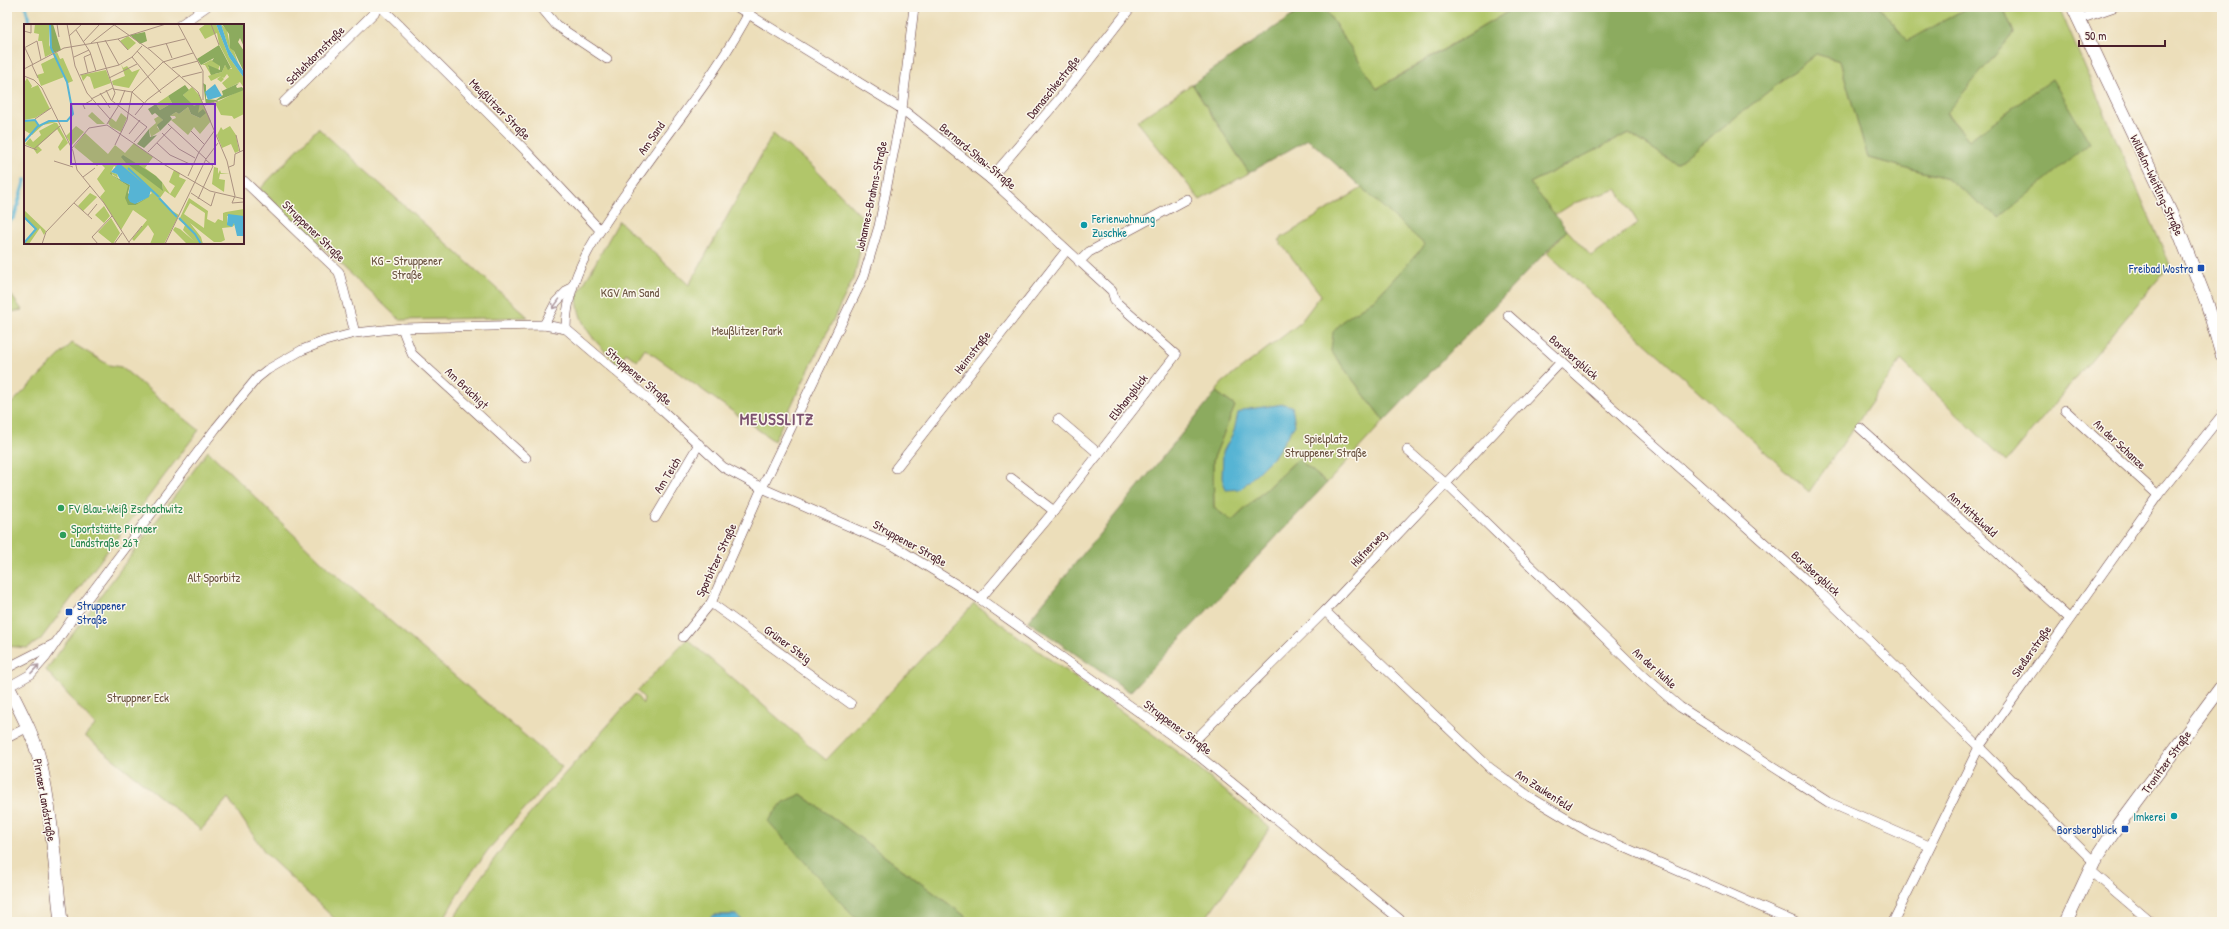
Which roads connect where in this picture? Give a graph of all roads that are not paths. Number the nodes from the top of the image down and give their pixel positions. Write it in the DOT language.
graph roads {
  1 [pos="206,7"];
  2 [pos="380,7"];
  3 [pos="541,7"];
  4 [pos="737,7"];
  5 [pos="914,7"];
  6 [pos="1131,7"];
  7 [pos="2073,7"];
  8 [pos="2114,7"];
  9 [pos="750,10"];
  10 [pos="2080,19"];
  11 [pos="181,24"];
  12 [pos="607,59"];
  13 [pos="284,102"];
  14 [pos="902,109"];
  15 [pos="990,179"];
  16 [pos="244,181"];
  17 [pos="1187,199"];
  18 [pos="600,230"];
  19 [pos="1066,251"];
  20 [pos="1079,262"];
  21 [pos="572,285"];
  22 [pos="1508,316"];
  23 [pos="544,325"];
  24 [pos="402,328"];
  25 [pos="566,329"];
  26 [pos="355,333"];
  27 [pos="1176,355"];
  28 [pos="2222,355"];
  29 [pos="1561,362"];
  30 [pos="2065,410"];
  31 [pos="2222,415"];
  32 [pos="1058,419"];
  33 [pos="1860,428"];
  34 [pos="699,444"];
  35 [pos="1407,450"];
  36 [pos="1099,454"];
  37 [pos="526,458"];
  38 [pos="896,468"];
  39 [pos="1011,478"];
  40 [pos="1445,483"];
  41 [pos="762,488"];
  42 [pos="2158,495"];
  43 [pos="1054,512"];
  44 [pos="655,518"];
  45 [pos="980,599"];
  46 [pos="711,603"];
  47 [pos="1325,611"];
  48 [pos="2069,618"];
  49 [pos="683,636"];
  50 [pos="55,643"];
  51 [pos="7,668"];
  52 [pos="8,685"];
  53 [pos="2222,686"];
  54 [pos="851,704"];
  55 [pos="28,727"];
  56 [pos="7,738"];
  57 [pos="1979,746"];
  58 [pos="1188,747"];
  59 [pos="1929,846"];
  60 [pos="2092,866"];
  61 [pos="61,922"];
  62 [pos="1403,922"];
  63 [pos="1795,922"];
  64 [pos="1893,922"];
  65 [pos="2066,922"];
  66 [pos="2151,922"];
  1 -- 11 [label="street"];
  2 -- 13 [label="street, Schlehdornstraße"];
  2 -- 18 [label="street, Meußlitzer Straße"];
  3 -- 12 [label="street"];
  4 -- 9 [label="street, Bernard-Shaw-Straße"];
  5 -- 14 [label="street, Johannes-Brahms-Straße"];
  6 -- 15 [label="street, Damaschkestraße"];
  7 -- 10 [label="street, Wilhelm-Weitling-Straße"];
  8 -- 10 [label="street"];
  9 -- 14 [label="street, Bernard-Shaw-Straße"];
  9 -- 18 [label="street, Am Sand"];
  10 -- 28 [label="street, Wilhelm-Weitling-Straße"];
  14 -- 15 [label="street, Bernard-Shaw-Straße"];
  14 -- 41 [label="street, Johannes-Brahms-Straße"];
  15 -- 19 [label="street, Bernard-Shaw-Straße"];
  16 -- 26 [label="street, Struppener Straße"];
  17 -- 20 [label="street"];
  18 -- 21 [label="street, Am Sand"];
  19 -- 20 [label="street, Bernard-Shaw-Straße"];
  19 -- 38 [label="street, Heimstraße"];
  20 -- 27 [label="street, Bernard-Shaw-Straße"];
  21 -- 23 [label="street, Am Sand, one-way"];
  21 -- 25 [label="street, Am Sand"];
  22 -- 29 [label="street, Borsbergblick"];
  23 -- 24 [label="street"];
  23 -- 25 [label="street"];
  24 -- 26 [label="street"];
  24 -- 37 [label="street, Am Brüchigt"];
  25 -- 34 [label="street, Struppener Straße"];
  26 -- 50 [label="street"];
  27 -- 36 [label="street, Elbhangblick"];
  29 -- 40 [label="street, Hüfnerweg"];
  29 -- 57 [label="street, Borsbergblick"];
  30 -- 42 [label="street, An der Schanze"];
  31 -- 42 [label="street, Siedlerstraße"];
  32 -- 36 [label="street"];
  33 -- 48 [label="street, Am Mittelwald"];
  34 -- 41 [label="street, Struppener Straße"];
  34 -- 44 [label="street, Am Teich"];
  35 -- 40 [label="street, An der Huhle"];
  36 -- 43 [label="street, Elbhangblick"];
  39 -- 43 [label="street"];
  40 -- 47 [label="street, Hüfnerweg"];
  40 -- 59 [label="street, An der Huhle"];
  41 -- 45 [label="street, Struppener Straße"];
  41 -- 46 [label="street, Sporbitzer Straße"];
  42 -- 48 [label="street, Siedlerstraße"];
  43 -- 45 [label="street, Elbhangblick"];
  45 -- 58 [label="street, Struppener Straße"];
  46 -- 49 [label="street, Sporbitzer Straße"];
  46 -- 54 [label="street, Grüner Steig"];
  47 -- 58 [label="street, Hüfnerweg"];
  47 -- 63 [label="street, Am Zaukenfeld"];
  48 -- 57 [label="street, Siedlerstraße"];
  50 -- 51 [label="street"];
  52 -- 50 [label="street, one-way"];
  52 -- 55 [label="street, Pirnaer Landstraße"];
  53 -- 60 [label="street, Tronitzer Straße"];
  55 -- 56 [label="street"];
  55 -- 61 [label="street, Pirnaer Landstraße"];
  57 -- 59 [label="street, Siedlerstraße"];
  57 -- 60 [label="street, Borsbergblick"];
  58 -- 62 [label="street, Struppener Straße"];
  59 -- 64 [label="street, Siedlerstraße"];
  60 -- 65 [label="street, Tronitzer Straße"];
  60 -- 66 [label="street, Borsbergblick"];
}
